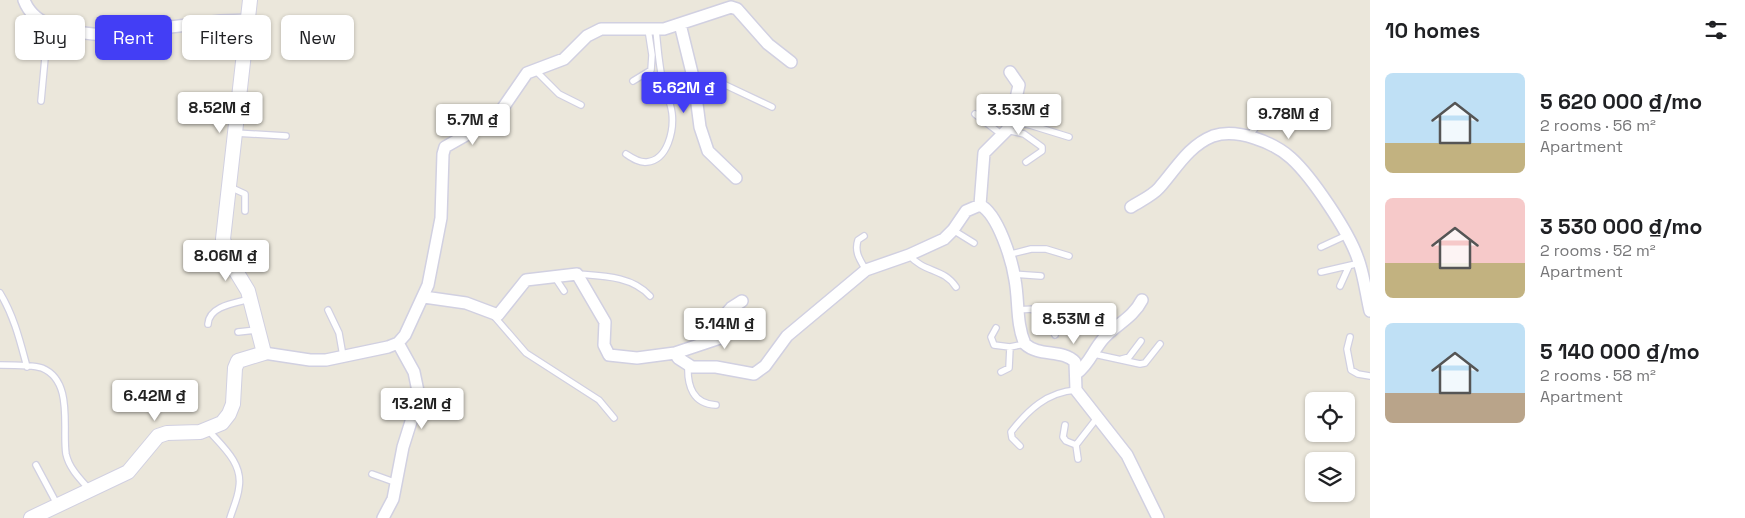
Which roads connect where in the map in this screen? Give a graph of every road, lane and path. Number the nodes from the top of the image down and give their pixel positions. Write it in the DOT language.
graph roads {
  1 [pos="24,0"];
  2 [pos="250,0"];
  3 [pos="32,15"];
  4 [pos="248,15"];
  5 [pos="680,24"];
  6 [pos="182,25"];
  7 [pos="652,30"];
  8 [pos="85,32"];
  9 [pos="45,60"];
  10 [pos="243,60"];
  11 [pos="791,62"];
  12 [pos="534,69"];
  13 [pos="1010,72"];
  14 [pos="633,81"];
  15 [pos="694,81"];
  16 [pos="42,101"];
  17 [pos="582,105"];
  18 [pos="772,107"];
  19 [pos="976,114"];
  20 [pos="1254,122"];
  21 [pos="1006,129"];
  22 [pos="234,133"];
  23 [pos="286,136"];
  24 [pos="1248,137"];
  25 [pos="1069,138"];
  26 [pos="626,154"];
  27 [pos="1026,162"];
  28 [pos="736,178"];
  29 [pos="228,186"];
  30 [pos="980,205"];
  31 [pos="1131,207"];
  32 [pos="245,211"];
  33 [pos="953,230"];
  34 [pos="1347,235"];
  35 [pos="864,236"];
  36 [pos="974,244"];
  37 [pos="1321,247"];
  38 [pos="909,255"];
  39 [pos="1007,255"];
  40 [pos="1069,256"];
  41 [pos="1360,268"];
  42 [pos="866,270"];
  43 [pos="1321,272"];
  44 [pos="577,274"];
  45 [pos="1014,274"];
  46 [pos="554,276"];
  47 [pos="1041,276"];
  48 [pos="1340,286"];
  49 [pos="956,287"];
  50 [pos="564,291"];
  51 [pos="248,292"];
  52 [pos="0,293"];
  53 [pos="650,296"];
  54 [pos="424,297"];
  55 [pos="1142,300"];
  56 [pos="742,301"];
  57 [pos="328,310"];
  58 [pos="1018,310"];
  59 [pos="1370,311"];
  60 [pos="493,315"];
  61 [pos="208,324"];
  62 [pos="996,328"];
  63 [pos="257,330"];
  64 [pos="238,332"];
  65 [pos="1055,335"];
  66 [pos="1350,337"];
  67 [pos="1141,341"];
  68 [pos="398,343"];
  69 [pos="1026,344"];
  70 [pos="1160,344"];
  71 [pos="1010,347"];
  72 [pos="264,353"];
  73 [pos="675,353"];
  74 [pos="1094,354"];
  75 [pos="343,356"];
  76 [pos="1120,359"];
  77 [pos="0,365"];
  78 [pos="688,366"];
  79 [pos="27,367"];
  80 [pos="1001,372"];
  81 [pos="1076,374"];
  82 [pos="1370,376"];
  83 [pos="1076,390"];
  84 [pos="716,404"];
  85 [pos="614,418"];
  86 [pos="1097,418"];
  87 [pos="1065,424"];
  88 [pos="208,430"];
  89 [pos="1076,444"];
  90 [pos="1020,446"];
  91 [pos="1078,459"];
  92 [pos="36,464"];
  93 [pos="372,474"];
  94 [pos="397,483"];
  95 [pos="90,491"];
  96 [pos="58,506"];
  97 [pos="31,518"];
  98 [pos="230,518"];
  99 [pos="383,518"];
  100 [pos="1158,518"];
  1 -- 3 [label="street"];
  2 -- 4 [label="street"];
  5 -- 7 [label="street"];
  5 -- 11 [label="street"];
  5 -- 15 [label="street"];
  6 -- 8 [label="street"];
  7 -- 12 [label="street"];
  7 -- 14 [label="lane"];
  7 -- 26 [label="lane"];
  9 -- 16 [label="lane"];
  10 -- 22 [label="street"];
  12 -- 17 [label="lane"];
  12 -- 54 [label="street"];
  13 -- 21 [label="street"];
  15 -- 18 [label="lane"];
  15 -- 28 [label="street"];
  19 -- 21 [label="lane"];
  20 -- 24 [label="lane"];
  21 -- 25 [label="lane"];
  21 -- 27 [label="lane"];
  21 -- 30 [label="street"];
  22 -- 23 [label="lane"];
  22 -- 29 [label="street"];
  24 -- 31 [label="street"];
  24 -- 34 [label="street"];
  29 -- 32 [label="lane"];
  29 -- 51 [label="street"];
  30 -- 33 [label="street"];
  30 -- 39 [label="street"];
  33 -- 36 [label="lane"];
  33 -- 38 [label="street"];
  34 -- 37 [label="lane"];
  34 -- 41 [label="street"];
  35 -- 42 [label="lane"];
  38 -- 42 [label="street"];
  38 -- 49 [label="lane"];
  39 -- 40 [label="lane"];
  39 -- 45 [label="street"];
  41 -- 43 [label="lane"];
  41 -- 48 [label="lane"];
  41 -- 59 [label="street"];
  42 -- 78 [label="street"];
  44 -- 46 [label="street"];
  44 -- 53 [label="lane"];
  44 -- 73 [label="street"];
  45 -- 47 [label="lane"];
  45 -- 58 [label="street"];
  46 -- 50 [label="lane"];
  46 -- 60 [label="street"];
  51 -- 61 [label="lane"];
  51 -- 63 [label="street"];
  52 -- 79 [label="lane"];
  54 -- 60 [label="street"];
  54 -- 68 [label="street"];
  55 -- 74 [label="street"];
  56 -- 73 [label="street"];
  57 -- 75 [label="lane"];
  58 -- 65 [label="lane"];
  58 -- 69 [label="street"];
  60 -- 85 [label="lane"];
  62 -- 71 [label="lane"];
  63 -- 64 [label="lane"];
  63 -- 72 [label="street"];
  66 -- 82 [label="lane"];
  67 -- 76 [label="lane"];
  68 -- 75 [label="street"];
  68 -- 94 [label="street"];
  69 -- 71 [label="lane"];
  69 -- 81 [label="street"];
  70 -- 76 [label="lane"];
  71 -- 80 [label="lane"];
  72 -- 75 [label="street"];
  72 -- 88 [label="street"];
  73 -- 78 [label="street"];
  74 -- 76 [label="lane"];
  74 -- 81 [label="street"];
  77 -- 79 [label="lane"];
  78 -- 84 [label="lane"];
  79 -- 95 [label="lane"];
  81 -- 83 [label="street"];
  83 -- 86 [label="street"];
  83 -- 90 [label="lane"];
  86 -- 89 [label="lane"];
  86 -- 100 [label="street"];
  87 -- 89 [label="lane"];
  88 -- 95 [label="street"];
  88 -- 98 [label="lane"];
  89 -- 91 [label="lane"];
  92 -- 96 [label="lane"];
  93 -- 94 [label="lane"];
  94 -- 99 [label="street"];
  95 -- 96 [label="street"];
  96 -- 97 [label="street"];
}
